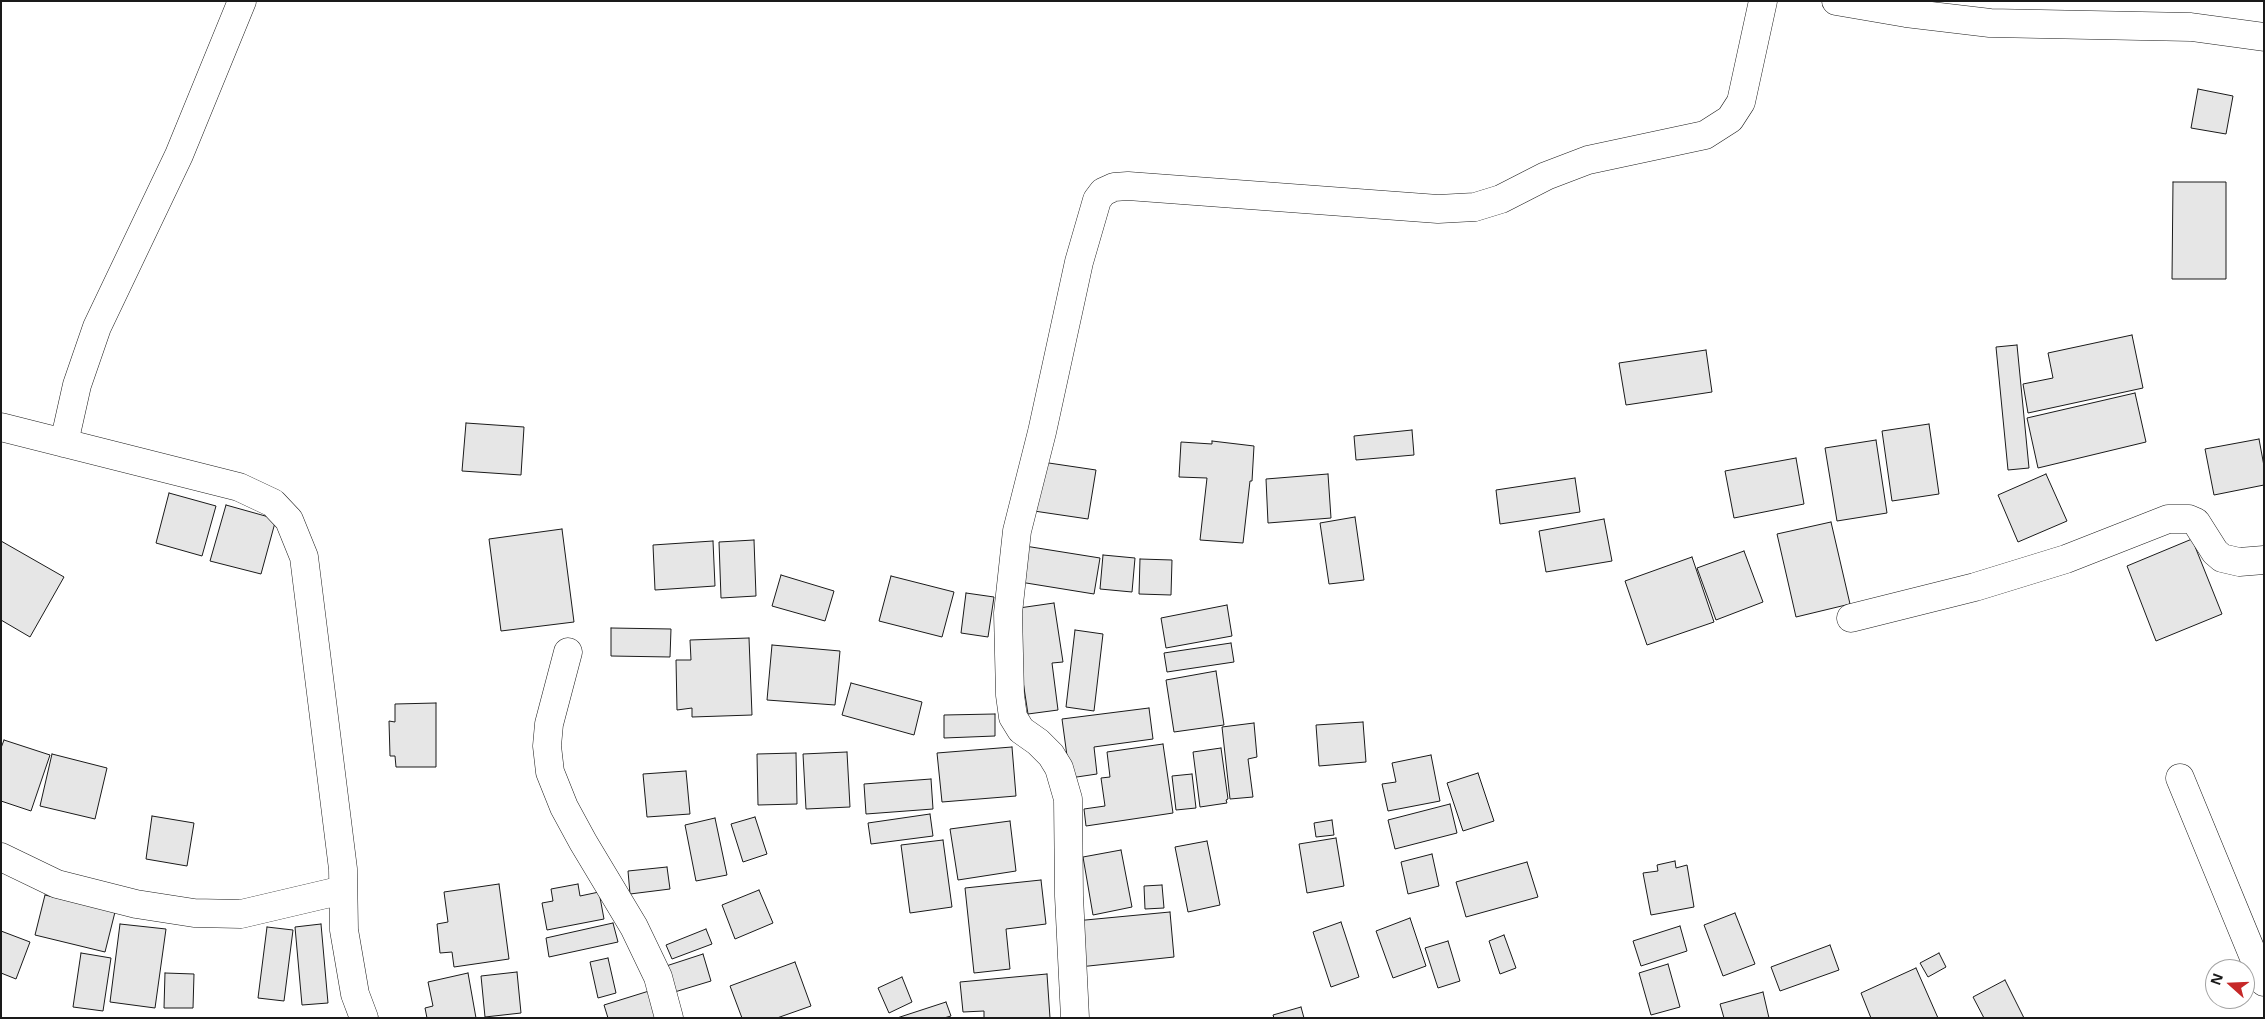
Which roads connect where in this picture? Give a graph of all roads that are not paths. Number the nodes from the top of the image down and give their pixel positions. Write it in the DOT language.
graph roads {
  1 [pos="1763,1"];
  2 [pos="1836,1"];
  3 [pos="242,2"];
  4 [pos="2264,37"];
  5 [pos="1,427"];
  6 [pos="64,443"];
  7 [pos="2264,560"];
  8 [pos="1851,618"];
  9 [pos="568,652"];
  10 [pos="2180,778"];
  11 [pos="1,857"];
  12 [pos="343,890"];
  13 [pos="2264,982"];
  14 [pos="364,1018"];
  15 [pos="669,1018"];
  16 [pos="1075,1018"];
  1 -- 16 [label="street"];
  2 -- 4 [label="street"];
  3 -- 6 [label="street"];
  5 -- 6 [label="street"];
  6 -- 12 [label="street"];
  7 -- 8 [label="street"];
  9 -- 15 [label="street"];
  10 -- 13 [label="street"];
  11 -- 12 [label="street"];
  12 -- 14 [label="street"];
}
